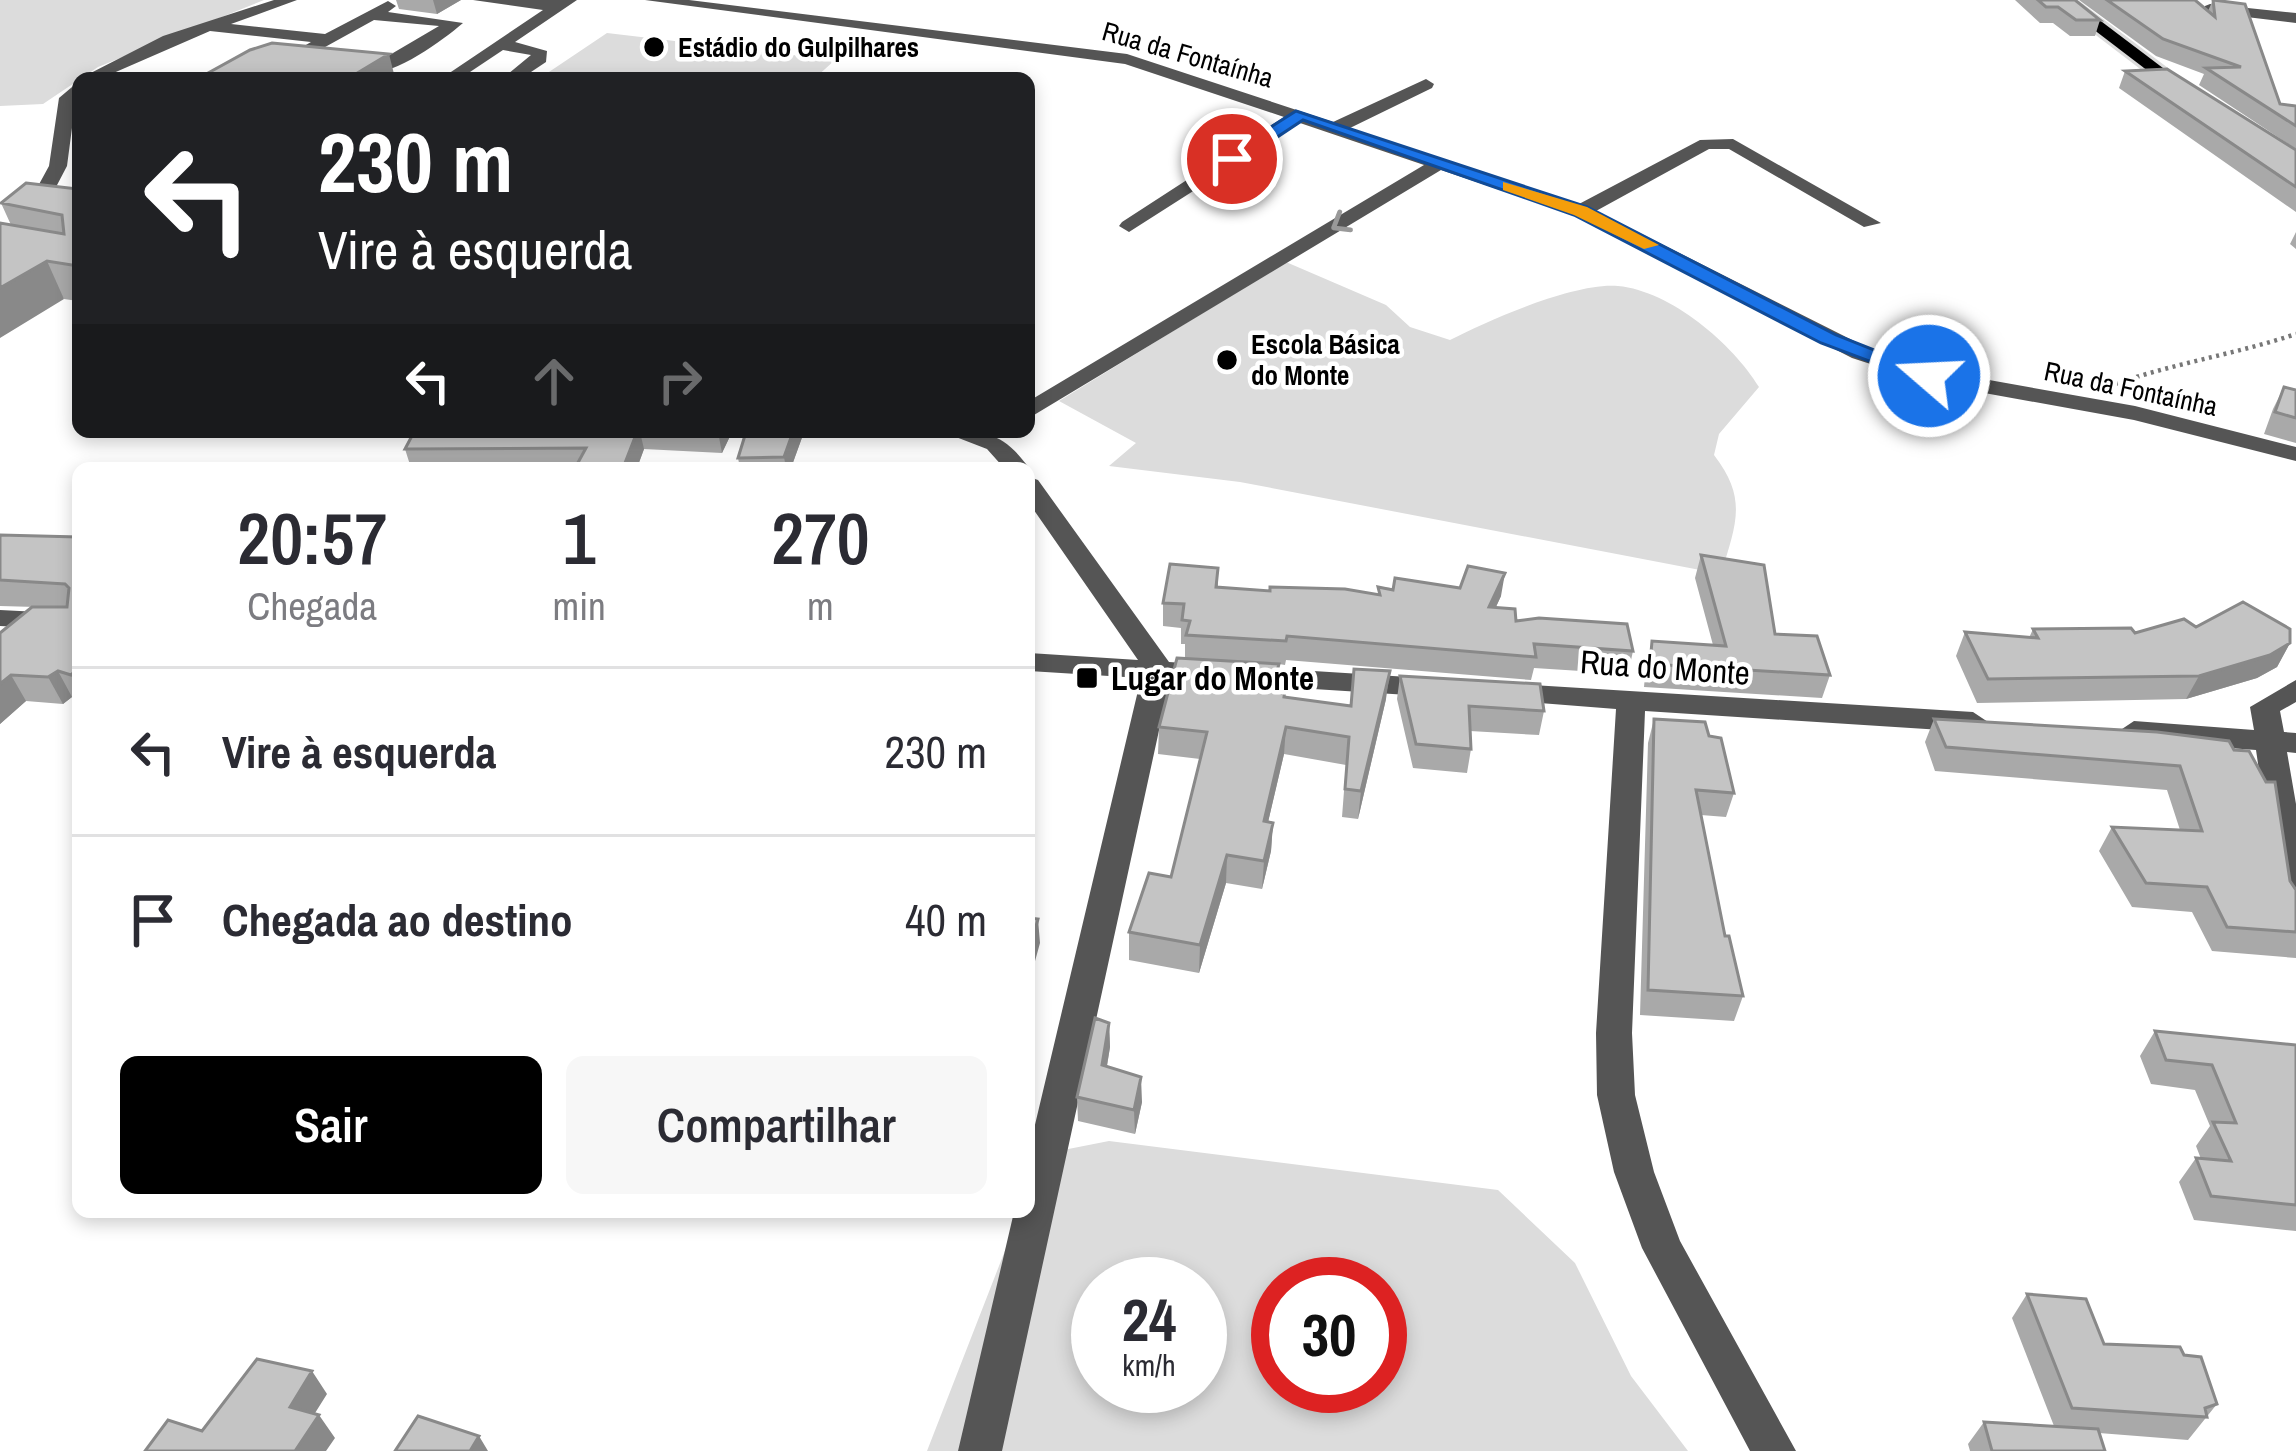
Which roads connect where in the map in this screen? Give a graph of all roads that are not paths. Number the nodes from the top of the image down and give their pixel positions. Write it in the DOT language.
graph roads {
  1 [pos="289,0"];
  2 [pos="398,0"];
  3 [pos="481,0"];
  4 [pos="2063,0"];
  5 [pos="669,2"];
  6 [pos="564,3"];
  7 [pos="2186,7"];
  8 [pos="371,15"];
  9 [pos="2296,18"];
  10 [pos="202,26"];
  11 [pos="327,39"];
  12 [pos="500,45"];
  13 [pos="285,62"];
  14 [pos="102,72"];
  15 [pos="268,72"];
  16 [pos="459,72"];
  17 [pos="520,72"];
  18 [pos="1426,84"];
  19 [pos="72,97"];
  20 [pos="2204,104"];
  21 [pos="1301,114"];
  22 [pos="1337,127"];
  23 [pos="1440,164"];
  24 [pos="72,180"];
  25 [pos="40,202"];
  26 [pos="72,203"];
  27 [pos="1581,211"];
  28 [pos="1871,223"];
  29 [pos="1129,226"];
  30 [pos="1035,407"];
  31 [pos="992,438"];
  32 [pos="2296,454"];
  33 [pos="1013,462"];
  34 [pos="1035,494"];
  35 [pos="0,618"];
  36 [pos="39,620"];
  37 [pos="72,622"];
  38 [pos="0,652"];
  39 [pos="1035,662"];
  40 [pos="1158,668"];
  41 [pos="2296,689"];
  42 [pos="1631,701"];
  43 [pos="2009,724"];
  44 [pos="2104,730"];
  45 [pos="2283,741"];
  46 [pos="2296,904"];
  47 [pos="1035,1209"];
  48 [pos="1033,1218"];
  49 [pos="980,1451"];
  50 [pos="1774,1451"];
  1 -- 10 [label="street"];
  2 -- 8 [label="street"];
  3 -- 6 [label="street"];
  4 -- 20 [label="main road"];
  5 -- 21 [label="street, Rua da Fontaínha"];
  6 -- 12 [label="street"];
  7 -- 9 [label="street"];
  8 -- 11 [label="street"];
  8 -- 13 [label="street"];
  10 -- 11 [label="street"];
  10 -- 14 [label="street"];
  11 -- 13 [label="street"];
  12 -- 16 [label="street"];
  12 -- 17 [label="street"];
  13 -- 15 [label="street"];
  18 -- 22 [label="street"];
  19 -- 25 [label="street"];
  21 -- 22 [label="street, Rua da Fontaínha"];
  21 -- 29 [label="street"];
  22 -- 23 [label="street, Rua da Fontaínha"];
  23 -- 27 [label="street, Rua da Fontaínha"];
  23 -- 30 [label="street, one-way"];
  24 -- 25 [label="street"];
  25 -- 26 [label="street"];
  27 -- 28 [label="street"];
  27 -- 32 [label="street, Rua da Fontaínha"];
  31 -- 33 [label="street"];
  34 -- 40 [label="street"];
  35 -- 36 [label="street"];
  36 -- 37 [label="street"];
  36 -- 38 [label="street"];
  39 -- 40 [label="street, Rua do Monte"];
  40 -- 42 [label="street, Rua do Monte"];
  40 -- 47 [label="street"];
  41 -- 45 [label="street"];
  42 -- 43 [label="street, Rua do Monte"];
  42 -- 50 [label="street"];
  44 -- 45 [label="street"];
  45 -- 46 [label="street"];
  48 -- 49 [label="street"];
}
